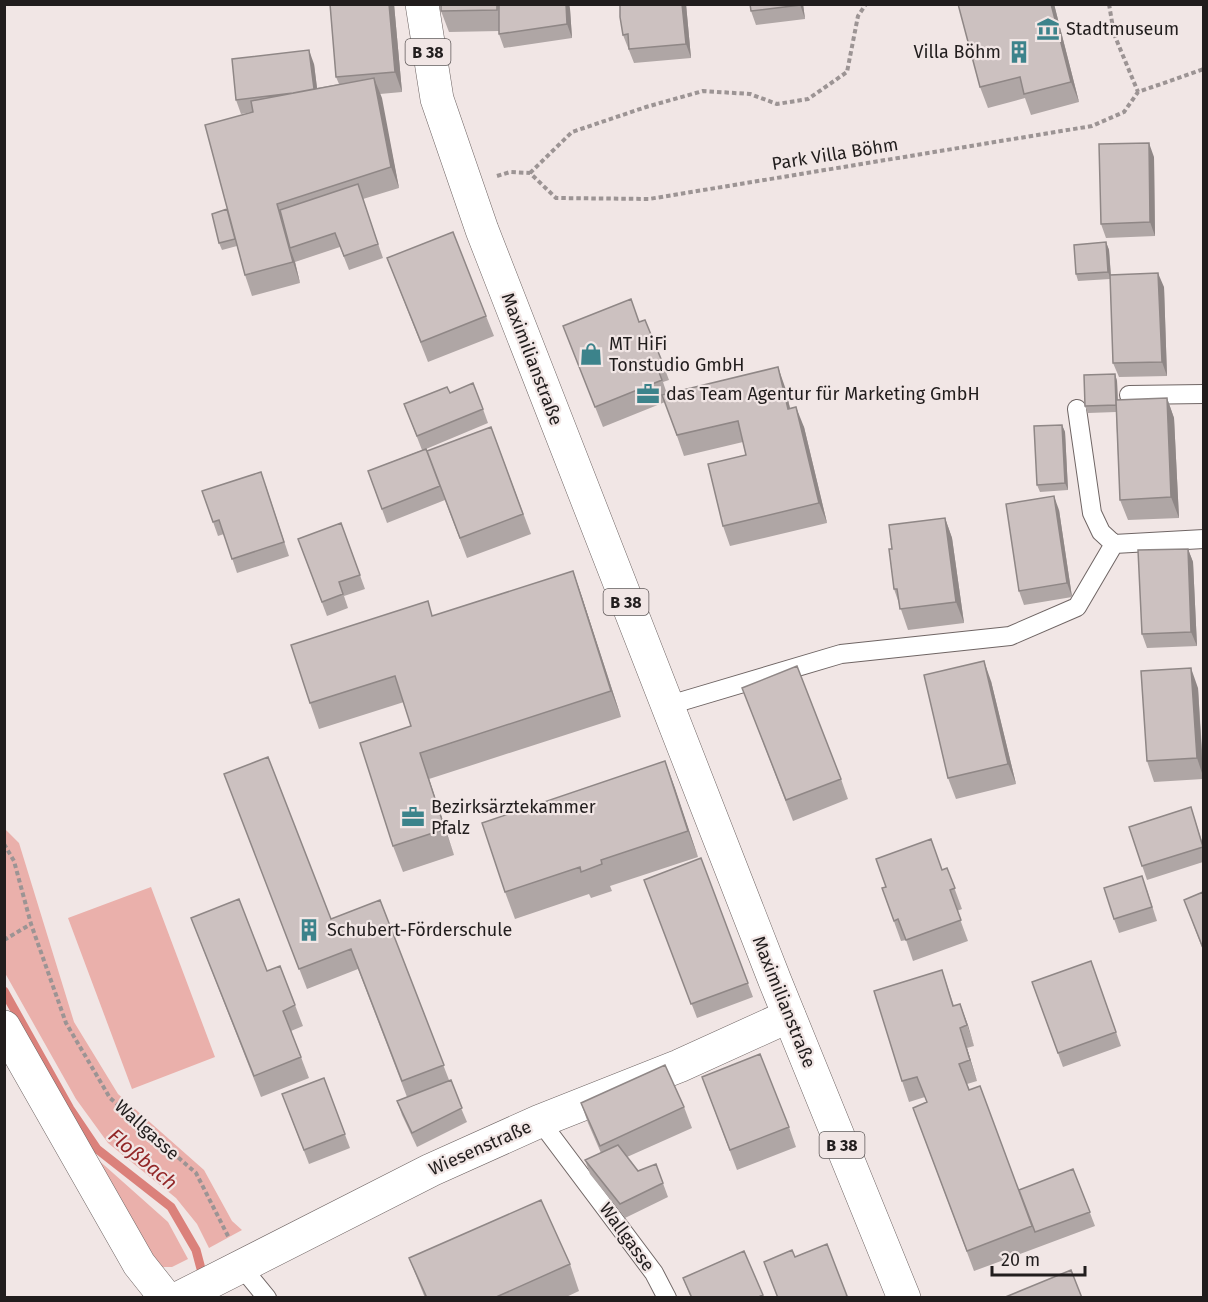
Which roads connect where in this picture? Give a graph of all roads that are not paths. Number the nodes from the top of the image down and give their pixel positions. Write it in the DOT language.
graph roads {
  1 [pos="422,4"];
  2 [pos="1129,394"];
  3 [pos="1203,394"];
  4 [pos="1077,409"];
  5 [pos="1203,539"];
  6 [pos="1114,544"];
  7 [pos="666,706"];
  8 [pos="789,1016"];
  9 [pos="4,1027"];
  10 [pos="540,1121"];
  11 [pos="200,1285"];
  12 [pos="267,1298"];
  13 [pos="668,1298"];
  14 [pos="904,1298"];
  1 -- 7 [label="main road, Maximilianstraße / B 38"];
  2 -- 3 [label="lane"];
  4 -- 6 [label="lane"];
  5 -- 6 [label="lane"];
  6 -- 7 [label="lane"];
  7 -- 8 [label="main road, Maximilianstraße / B 38"];
  8 -- 10 [label="main road, Wiesenstraße"];
  8 -- 14 [label="main road, Maximilianstraße / B 38"];
  9 -- 11 [label="main road"];
  10 -- 11 [label="main road, Wiesenstraße"];
  10 -- 13 [label="lane, Wallgasse"];
  11 -- 12 [label="lane"];
}
